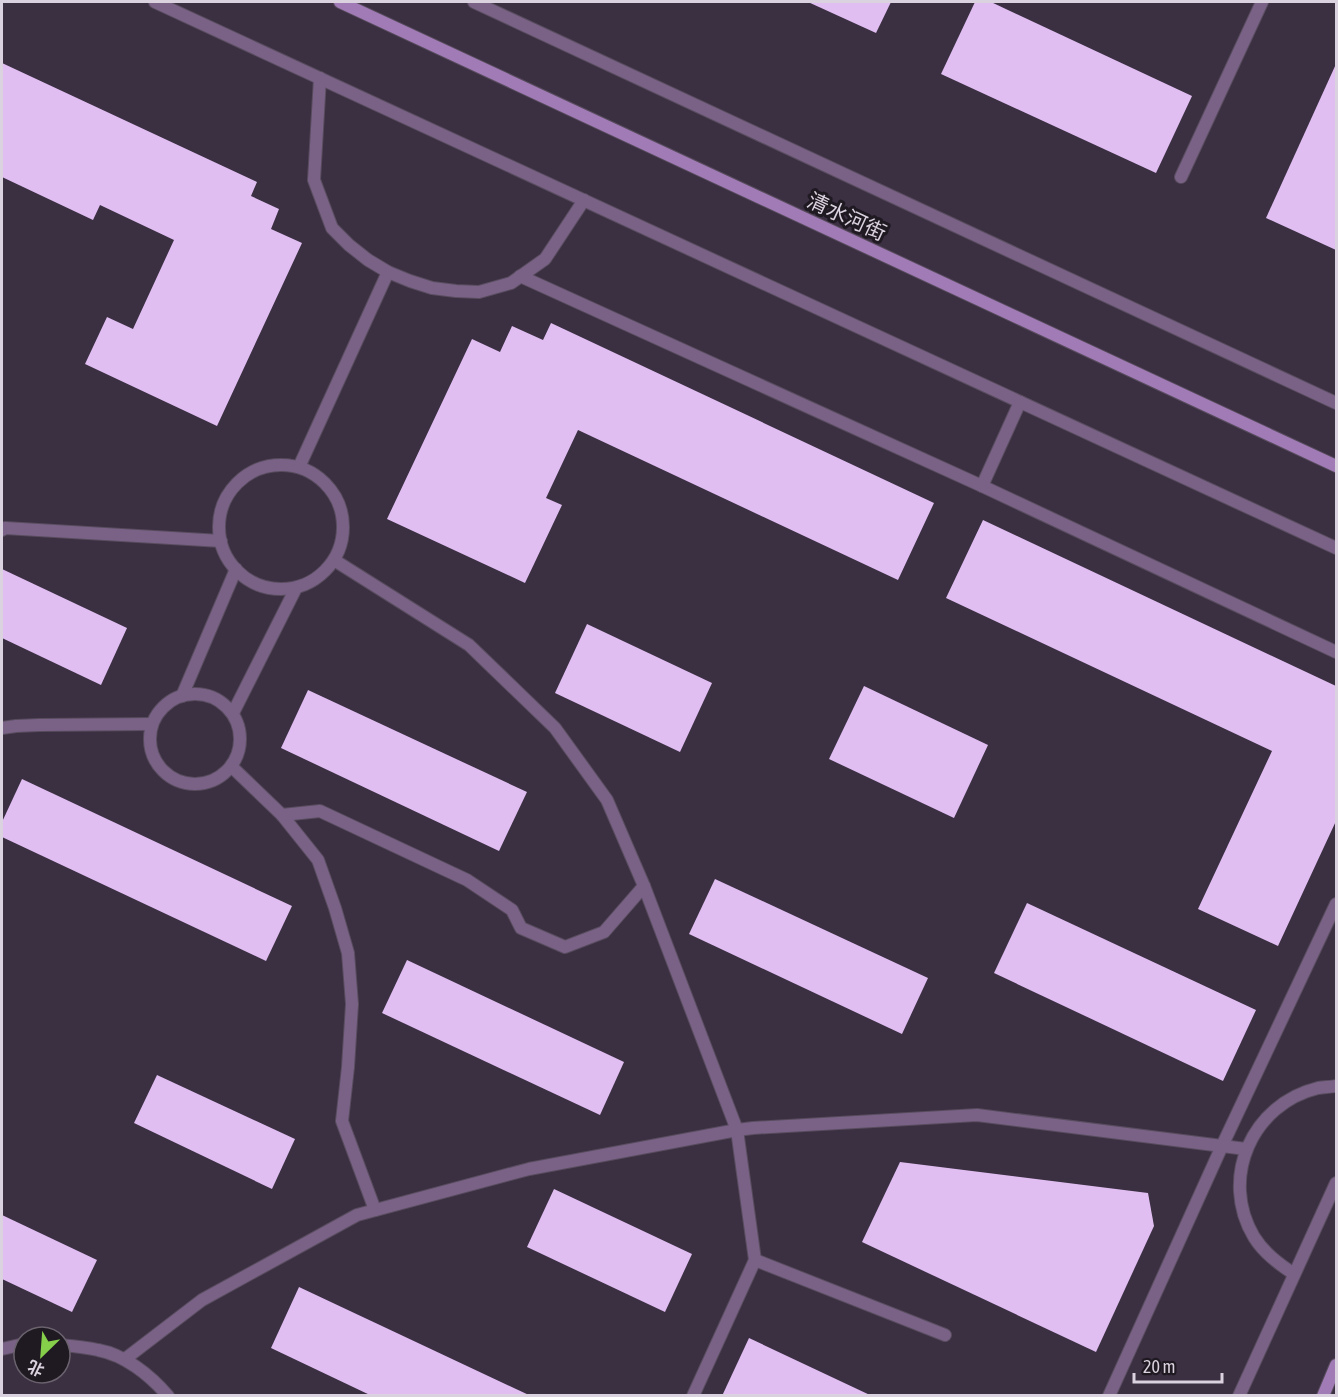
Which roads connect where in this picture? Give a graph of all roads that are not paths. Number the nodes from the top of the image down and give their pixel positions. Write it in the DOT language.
graph roads {
  1 [pos="154,2"];
  2 [pos="340,2"];
  3 [pos="474,2"];
  4 [pos="1262,2"];
  5 [pos="320,78"];
  6 [pos="1181,177"];
  7 [pos="584,200"];
  8 [pos="388,272"];
  9 [pos="520,276"];
  10 [pos="1020,402"];
  11 [pos="1336,403"];
  12 [pos="1336,466"];
  13 [pos="299,467"];
  14 [pos="982,486"];
  15 [pos="2,530"];
  16 [pos="221,541"];
  17 [pos="1336,548"];
  18 [pos="334,560"];
  19 [pos="236,569"];
  20 [pos="296,588"];
  21 [pos="1336,652"];
  22 [pos="182,696"];
  23 [pos="233,713"];
  24 [pos="152,724"];
  25 [pos="2,728"];
  26 [pos="232,767"];
  27 [pos="282,815"];
  28 [pos="644,886"];
  29 [pos="1336,904"];
  30 [pos="1336,1086"];
  31 [pos="737,1130"];
  32 [pos="1222,1146"];
  33 [pos="1246,1149"];
  34 [pos="1336,1183"];
  35 [pos="375,1210"];
  36 [pos="755,1260"];
  37 [pos="1294,1274"];
  38 [pos="945,1335"];
  39 [pos="72,1347"];
  40 [pos="125,1359"];
  41 [pos="1336,1365"];
  42 [pos="168,1395"];
  43 [pos="693,1395"];
  44 [pos="1109,1395"];
  45 [pos="1239,1395"];
  46 [pos="1323,1395"];
  1 -- 5 [label="street"];
  2 -- 12 [label="street, 清水河街"];
  3 -- 11 [label="street"];
  4 -- 6 [label="street"];
  5 -- 7 [label="street"];
  5 -- 8 [label="street"];
  7 -- 9 [label="street"];
  7 -- 10 [label="street"];
  8 -- 9 [label="street"];
  8 -- 13 [label="street"];
  9 -- 14 [label="street"];
  10 -- 14 [label="street"];
  10 -- 17 [label="street"];
  13 -- 16 [label="street"];
  13 -- 18 [label="street"];
  14 -- 21 [label="street"];
  15 -- 16 [label="street"];
  16 -- 19 [label="street"];
  18 -- 20 [label="street"];
  18 -- 28 [label="street"];
  19 -- 20 [label="street"];
  19 -- 22 [label="street"];
  20 -- 23 [label="street"];
  22 -- 23 [label="street"];
  22 -- 24 [label="street"];
  23 -- 26 [label="street"];
  24 -- 25 [label="street"];
  24 -- 26 [label="street"];
  26 -- 27 [label="street"];
  27 -- 28 [label="street"];
  27 -- 35 [label="street"];
  28 -- 31 [label="street"];
  29 -- 32 [label="street"];
  30 -- 33 [label="street"];
  31 -- 32 [label="street"];
  31 -- 35 [label="street"];
  31 -- 36 [label="street"];
  32 -- 33 [label="street"];
  32 -- 44 [label="street"];
  33 -- 37 [label="street"];
  34 -- 37 [label="street"];
  35 -- 40 [label="street"];
  36 -- 38 [label="street"];
  36 -- 43 [label="street"];
  37 -- 45 [label="street"];
  39 -- 40 [label="street"];
  40 -- 42 [label="street"];
  41 -- 46 [label="street"];
}
